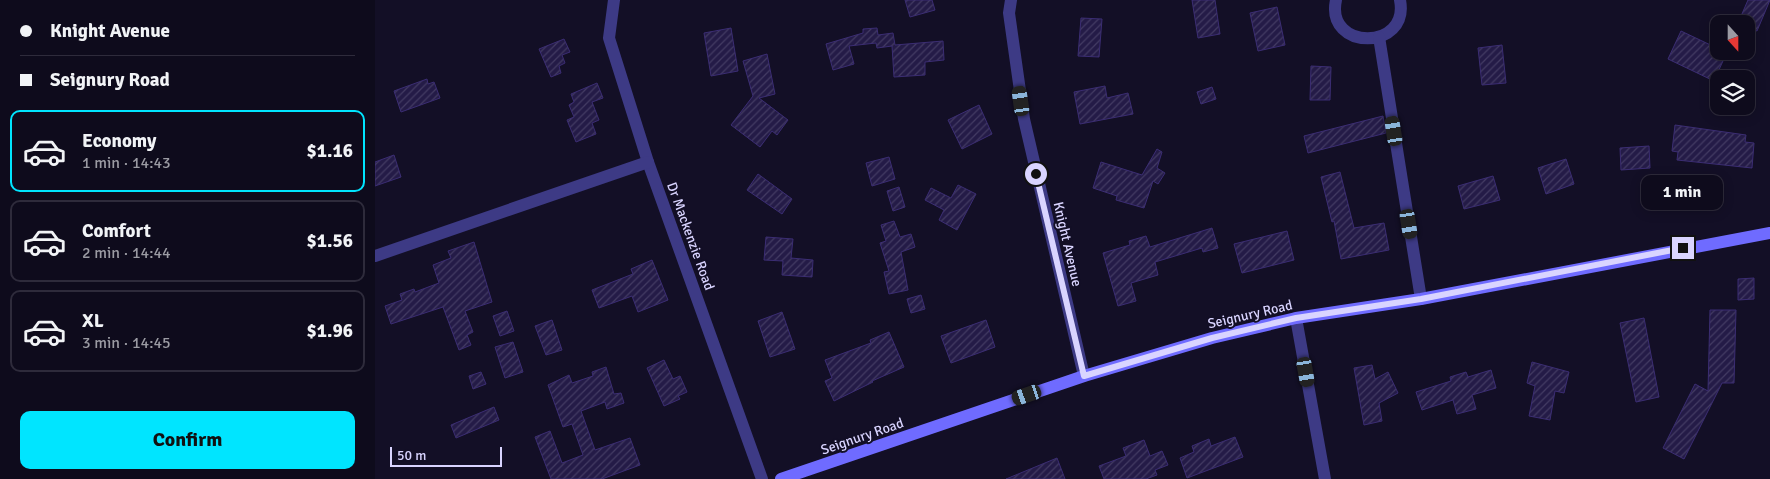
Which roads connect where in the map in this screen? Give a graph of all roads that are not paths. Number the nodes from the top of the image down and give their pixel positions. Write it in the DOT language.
graph roads {
  1 [pos="614,0"];
  2 [pos="1011,0"];
  3 [pos="1336,0"];
  4 [pos="1400,0"];
  5 [pos="1379,38"];
  6 [pos="648,162"];
  7 [pos="1770,233"];
  8 [pos="375,256"];
  9 [pos="1421,299"];
  10 [pos="1296,318"];
  11 [pos="1084,376"];
  12 [pos="762,479"];
  13 [pos="781,479"];
  14 [pos="1325,479"];
  1 -- 6 [label="street, Dr Mackenzie Road"];
  2 -- 11 [label="street, Knight Avenue"];
  3 -- 5 [label="street"];
  4 -- 5 [label="street"];
  5 -- 9 [label="street"];
  6 -- 8 [label="street"];
  6 -- 12 [label="street, Dr Mackenzie Road"];
  7 -- 9 [label="main road, Seignury Road"];
  9 -- 10 [label="main road, Seignury Road"];
  10 -- 11 [label="main road, Seignury Road"];
  10 -- 14 [label="street"];
  11 -- 13 [label="main road, Seignury Road"];
}
